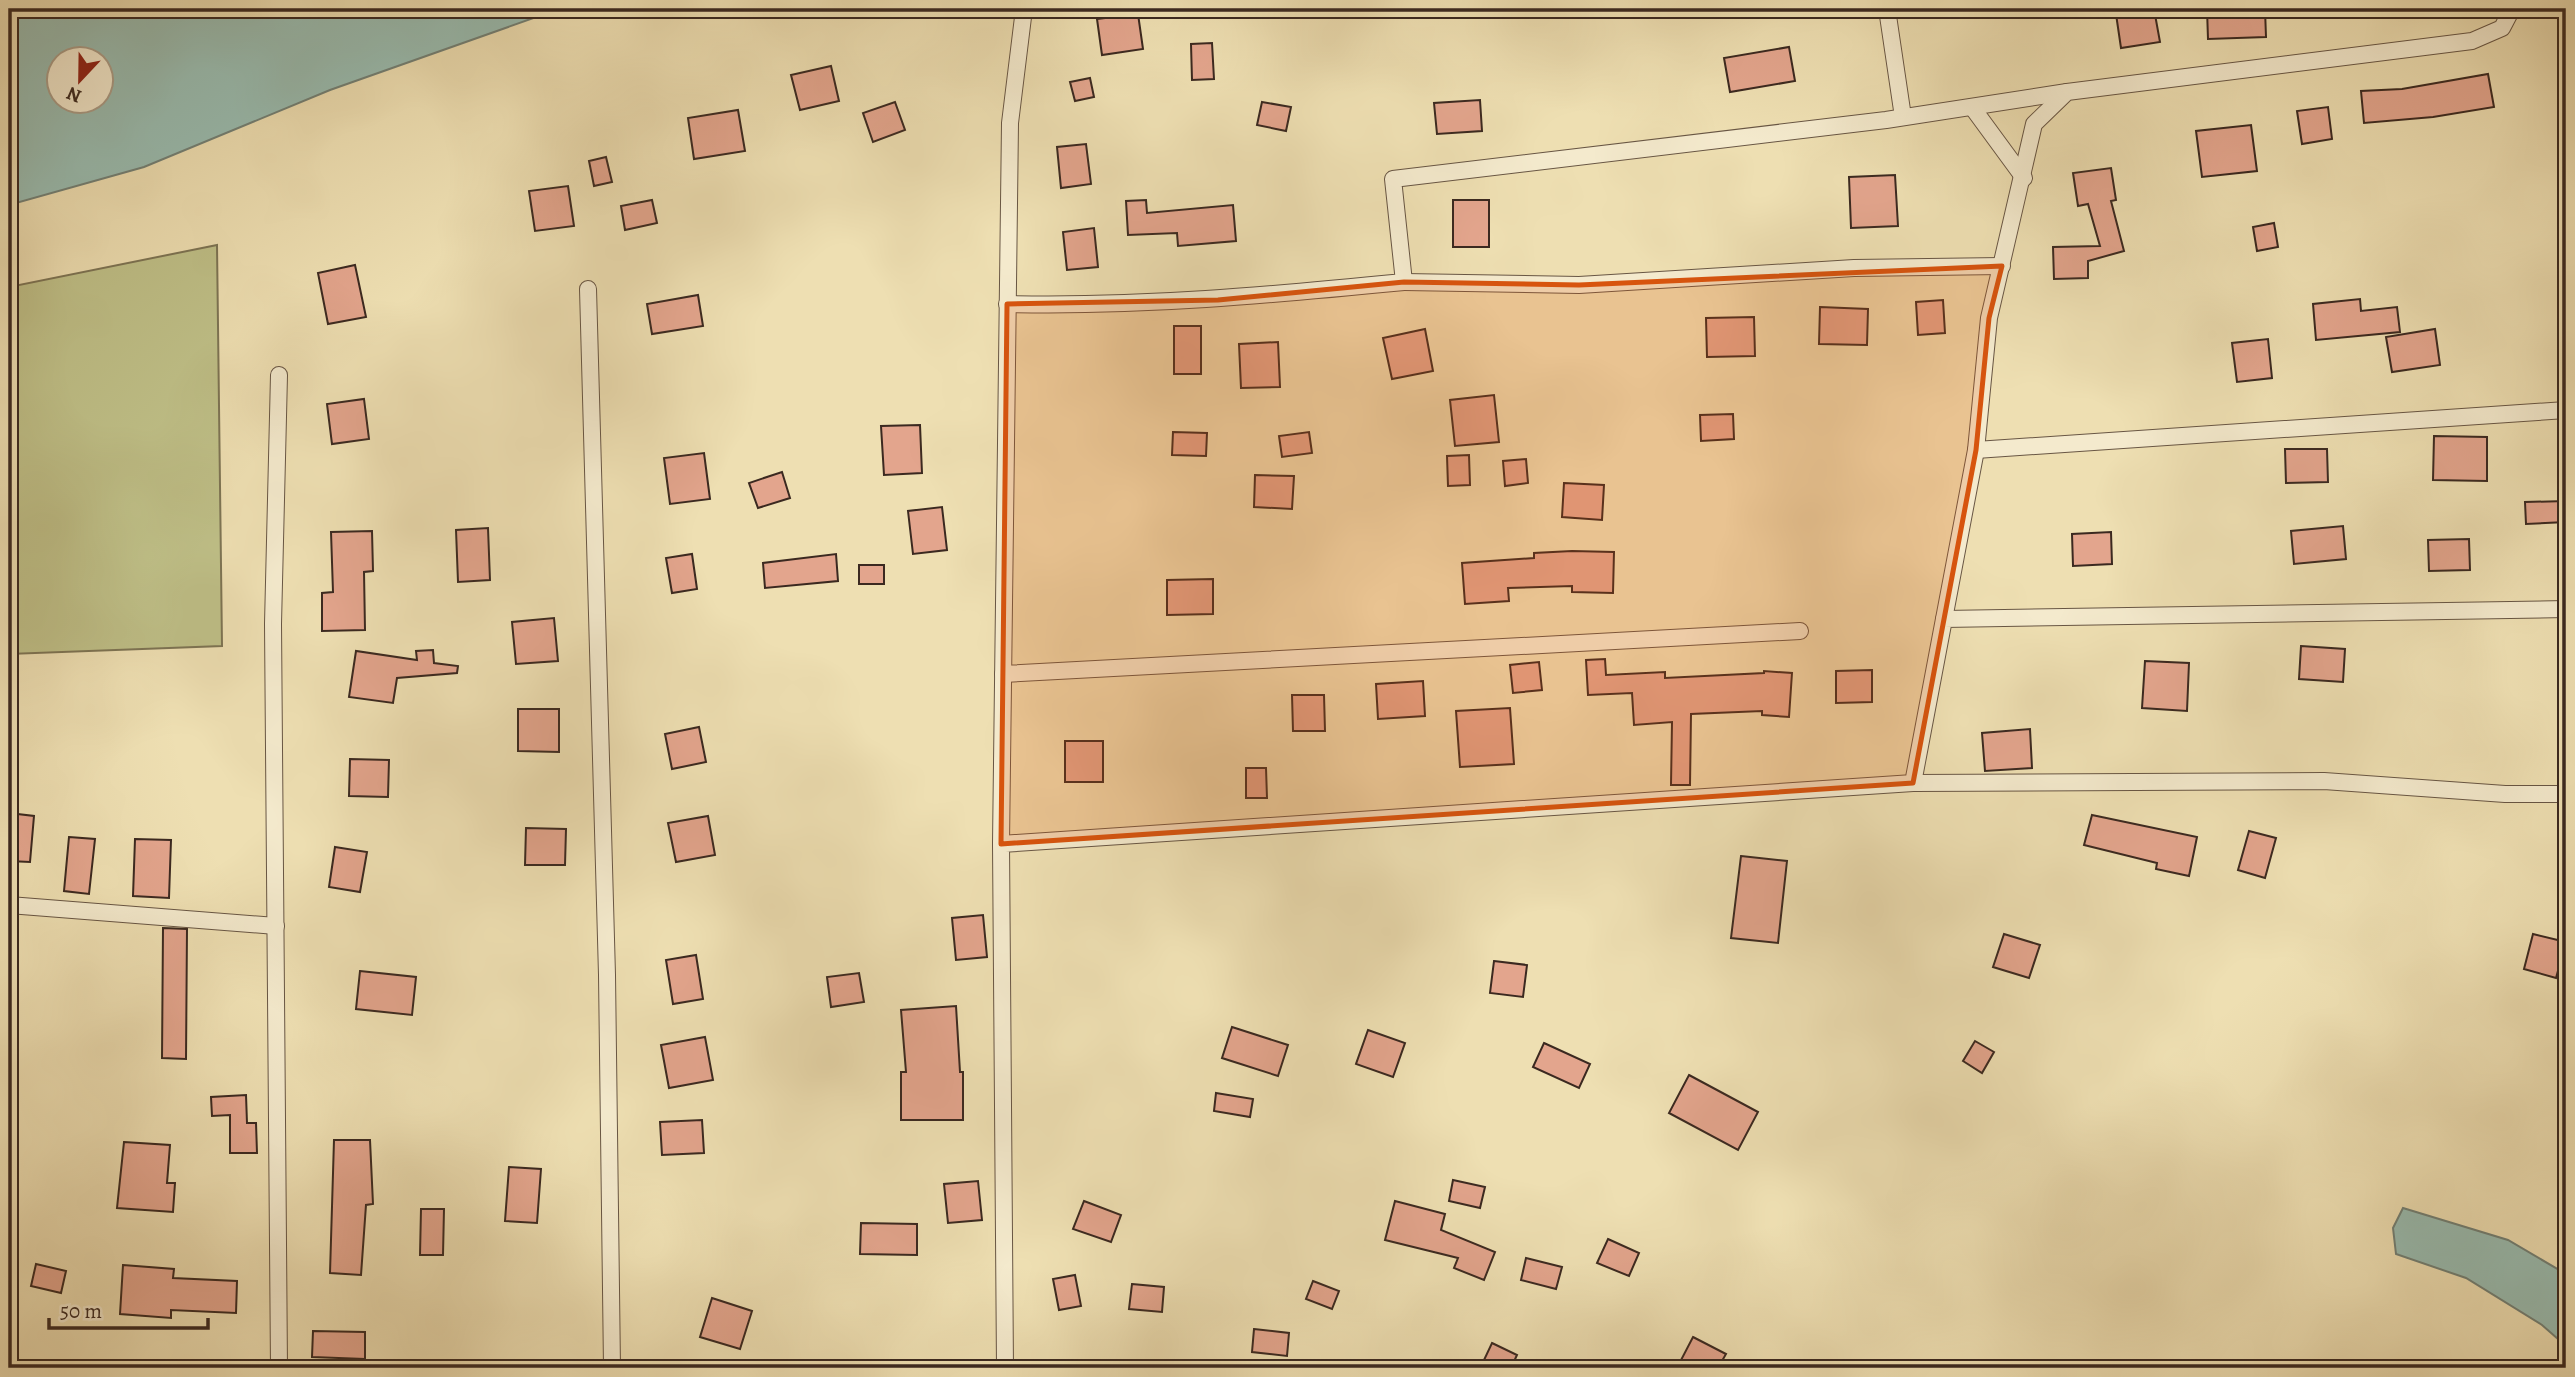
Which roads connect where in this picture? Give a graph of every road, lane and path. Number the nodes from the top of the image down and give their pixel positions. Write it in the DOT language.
graph roads {
  1 [pos="1024,9"];
  2 [pos="1887,9"];
  3 [pos="2512,9"];
  4 [pos="2067,92"];
  5 [pos="1972,107"];
  6 [pos="1903,117"];
  7 [pos="2024,178"];
  8 [pos="2002,266"];
  9 [pos="1404,282"];
  10 [pos="588,289"];
  11 [pos="1007,304"];
  12 [pos="279,375"];
  13 [pos="2566,410"];
  14 [pos="1976,450"];
  15 [pos="2566,609"];
  16 [pos="1944,619"];
  17 [pos="1800,631"];
  18 [pos="1003,674"];
  19 [pos="1913,783"];
  20 [pos="2566,794"];
  21 [pos="1001,844"];
  22 [pos="9,905"];
  23 [pos="276,926"];
  24 [pos="279,1368"];
  25 [pos="612,1368"];
  26 [pos="1004,1368"];
  1 -- 11 [label="street"];
  2 -- 6 [label="street"];
  3 -- 4 [label="street"];
  4 -- 5 [label="street"];
  4 -- 7 [label="street"];
  5 -- 6 [label="street"];
  5 -- 7 [label="street"];
  6 -- 9 [label="street"];
  7 -- 8 [label="street"];
  8 -- 9 [label="street"];
  8 -- 14 [label="street"];
  9 -- 11 [label="street"];
  10 -- 25 [label="street"];
  11 -- 18 [label="street"];
  12 -- 23 [label="street"];
  13 -- 14 [label="street"];
  14 -- 16 [label="street"];
  15 -- 16 [label="street"];
  16 -- 19 [label="street"];
  17 -- 18 [label="street"];
  18 -- 21 [label="street"];
  19 -- 20 [label="street"];
  19 -- 21 [label="street"];
  21 -- 26 [label="street"];
  22 -- 23 [label="street"];
  23 -- 24 [label="street"];
}
